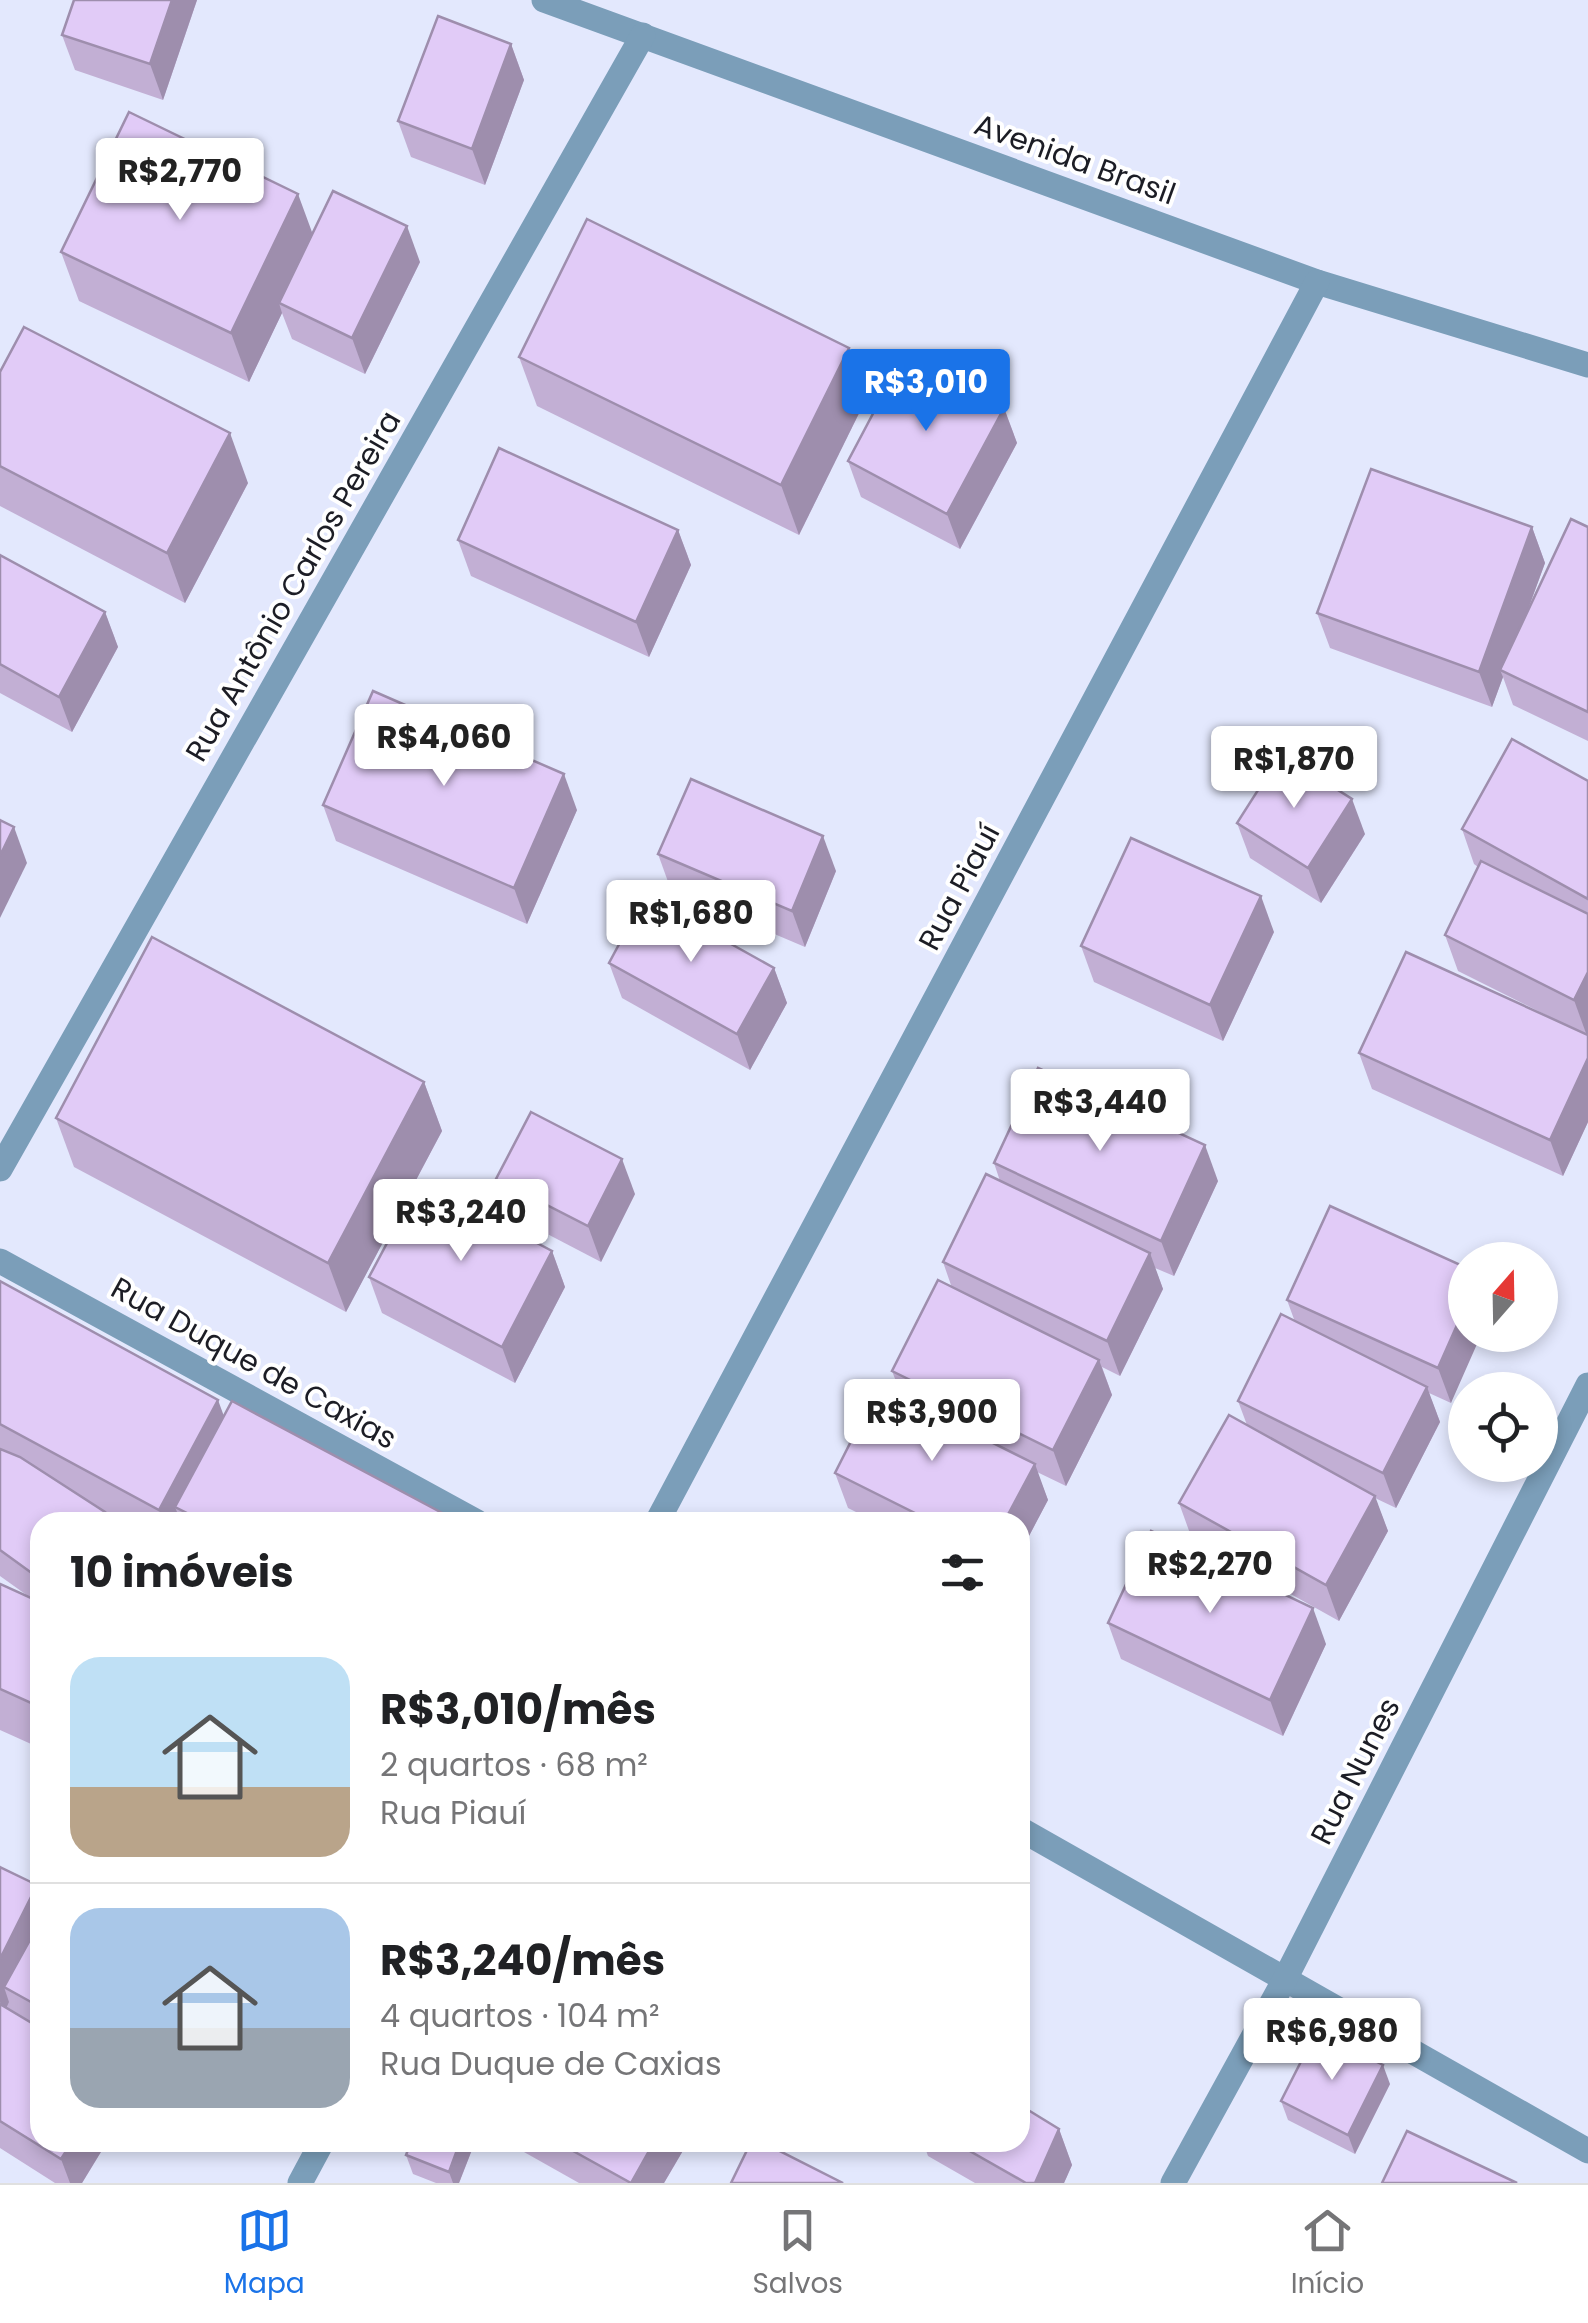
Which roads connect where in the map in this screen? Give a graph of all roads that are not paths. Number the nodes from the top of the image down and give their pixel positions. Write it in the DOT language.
graph roads {
  1 [pos="544,0"];
  2 [pos="643,35"];
  3 [pos="1318,282"];
  4 [pos="1588,365"];
  5 [pos="0,1168"];
  6 [pos="0,1261"];
  7 [pos="1588,1385"];
  8 [pos="460,1512"];
  9 [pos="662,1512"];
  10 [pos="1030,1835"];
  11 [pos="1284,1980"];
  12 [pos="1588,2151"];
  13 [pos="317,2152"];
  14 [pos="300,2183"];
  15 [pos="1173,2183"];
  1 -- 2 [label="street, Avenida Brasil"];
  2 -- 3 [label="street, Avenida Brasil"];
  2 -- 5 [label="street, Rua Antônio Carlos Pereira"];
  3 -- 4 [label="street, Avenida Brasil"];
  3 -- 9 [label="street, Rua Piauí"];
  6 -- 8 [label="street, Rua Duque de Caxias"];
  7 -- 11 [label="street, Rua Nunes"];
  10 -- 11 [label="street"];
  11 -- 12 [label="street"];
  11 -- 15 [label="street, Rua Nunes"];
  13 -- 14 [label="street"];
}
